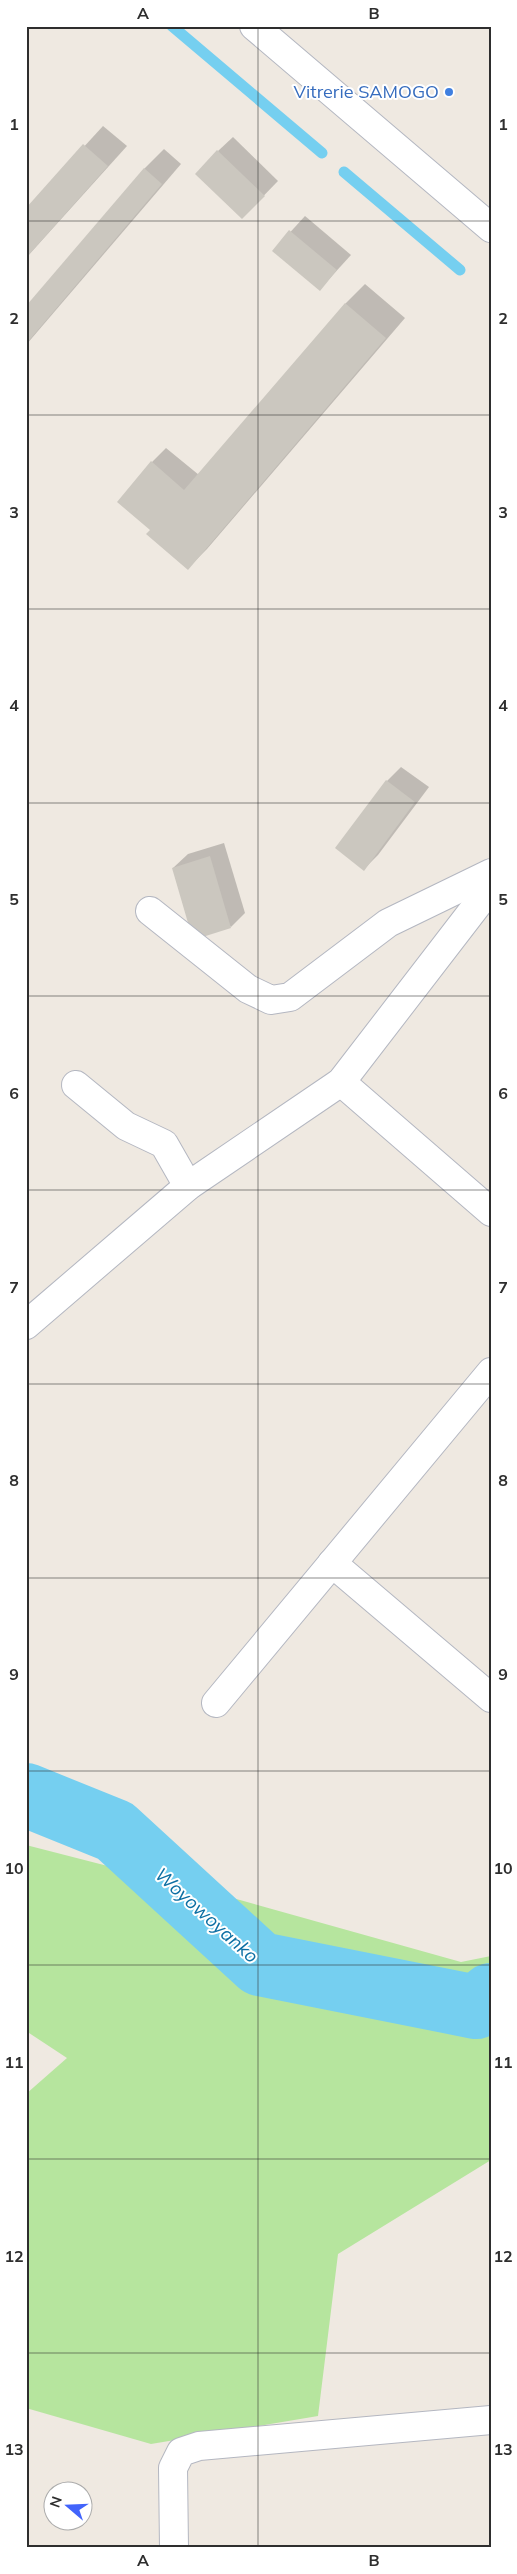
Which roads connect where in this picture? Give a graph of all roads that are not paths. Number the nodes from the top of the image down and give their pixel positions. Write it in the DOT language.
graph roads {
  1 [pos="254,26"];
  2 [pos="491,228"];
  3 [pos="491,873"];
  4 [pos="491,887"];
  5 [pos="150,911"];
  6 [pos="341,1082"];
  7 [pos="76,1085"];
  8 [pos="188,1186"];
  9 [pos="491,1212"];
  10 [pos="26,1325"];
  11 [pos="491,1372"];
  12 [pos="332,1563"];
  13 [pos="491,1698"];
  14 [pos="216,1703"];
  15 [pos="491,2420"];
  16 [pos="174,2548"];
  1 -- 2 [label="street"];
  3 -- 5 [label="street"];
  4 -- 6 [label="street"];
  6 -- 8 [label="street"];
  6 -- 9 [label="street"];
  7 -- 8 [label="street"];
  8 -- 10 [label="street"];
  11 -- 12 [label="street"];
  12 -- 13 [label="street"];
  12 -- 14 [label="street"];
  15 -- 16 [label="street"];
}
